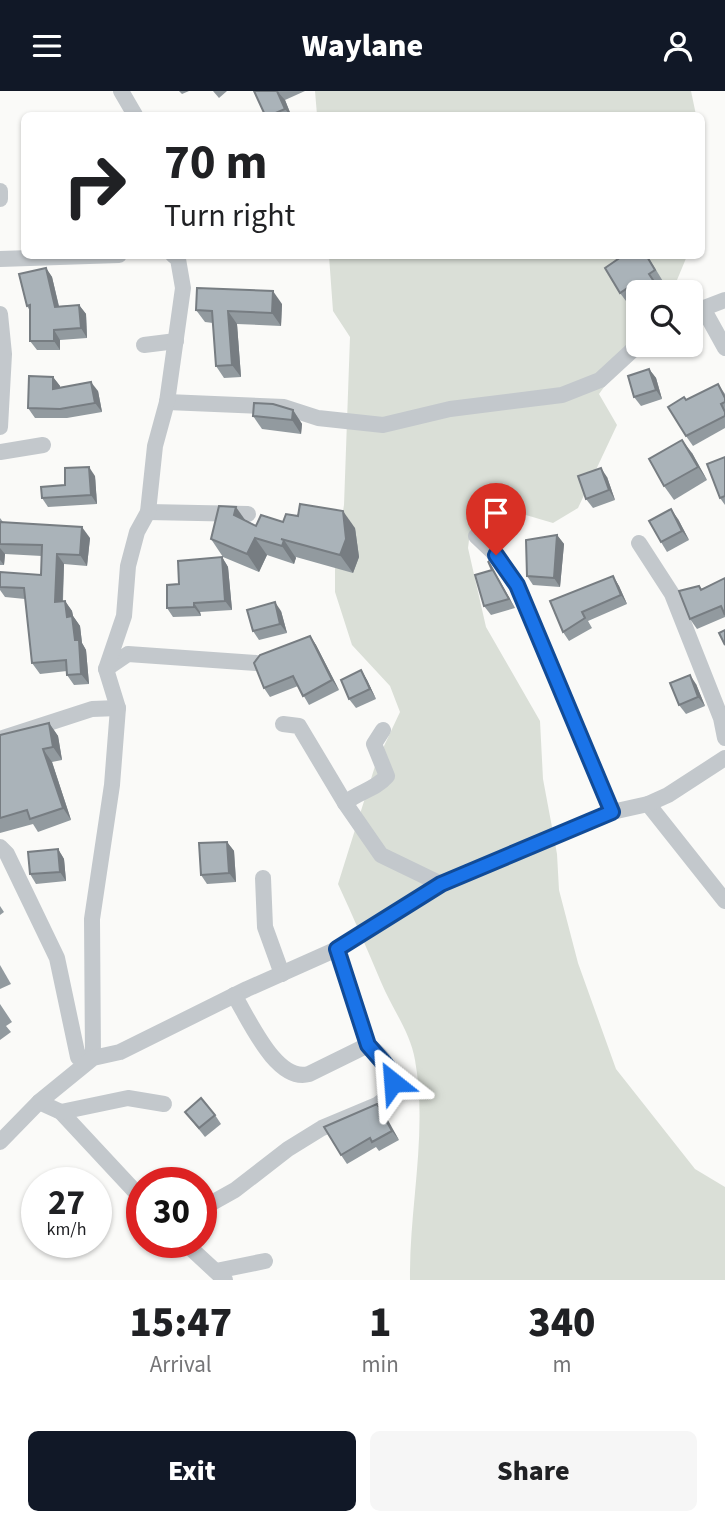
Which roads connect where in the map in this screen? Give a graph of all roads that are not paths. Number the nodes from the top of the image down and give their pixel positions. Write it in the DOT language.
graph roads {
  1 [pos="121,91"];
  2 [pos="133,112"];
  3 [pos="0,191"];
  4 [pos="0,199"];
  5 [pos="21,258"];
  6 [pos="0,259"];
  7 [pos="178,259"];
  8 [pos="725,300"];
  9 [pos="703,310"];
  10 [pos="0,314"];
  11 [pos="703,319"];
  12 [pos="176,341"];
  13 [pos="144,345"];
  14 [pos="725,348"];
  15 [pos="626,356"];
  16 [pos="167,402"];
  17 [pos="0,427"];
  18 [pos="43,445"];
  19 [pos="0,452"];
  20 [pos="148,512"];
  21 [pos="248,514"];
  22 [pos="476,536"];
  23 [pos="639,543"];
  24 [pos="256,663"];
  25 [pos="106,669"];
  26 [pos="118,708"];
  27 [pos="283,724"];
  28 [pos="383,730"];
  29 [pos="725,738"];
  30 [pos="0,739"];
  31 [pos="725,758"];
  32 [pos="345,803"];
  33 [pos="648,804"];
  34 [pos="612,812"];
  35 [pos="0,847"];
  36 [pos="263,878"];
  37 [pos="441,884"];
  38 [pos="725,901"];
  39 [pos="337,949"];
  40 [pos="282,974"];
  41 [pos="234,995"];
  42 [pos="368,1045"];
  43 [pos="93,1058"];
  44 [pos="39,1102"];
  45 [pos="164,1104"];
  46 [pos="61,1112"];
  47 [pos="0,1142"];
  48 [pos="126,1182"];
  49 [pos="217,1200"];
  50 [pos="201,1258"];
  51 [pos="265,1261"];
  52 [pos="220,1276"];
  1 -- 2 [label="street"];
  3 -- 4 [label="street"];
  5 -- 6 [label="street"];
  7 -- 12 [label="street"];
  8 -- 9 [label="street"];
  10 -- 17 [label="street"];
  11 -- 14 [label="street"];
  12 -- 13 [label="street"];
  12 -- 16 [label="street"];
  15 -- 16 [label="street"];
  16 -- 20 [label="street"];
  18 -- 19 [label="street"];
  20 -- 21 [label="street"];
  20 -- 25 [label="street"];
  22 -- 34 [label="street"];
  23 -- 29 [label="street"];
  24 -- 25 [label="street"];
  25 -- 26 [label="street"];
  26 -- 30 [label="street"];
  26 -- 43 [label="street"];
  27 -- 32 [label="street"];
  28 -- 32 [label="street"];
  31 -- 33 [label="street"];
  32 -- 37 [label="street"];
  33 -- 34 [label="street"];
  33 -- 38 [label="street"];
  34 -- 37 [label="street"];
  35 -- 43 [label="street"];
  36 -- 40 [label="street"];
  37 -- 39 [label="street"];
  39 -- 40 [label="street"];
  39 -- 42 [label="street"];
  40 -- 41 [label="street"];
  41 -- 42 [label="street"];
  41 -- 43 [label="street"];
  42 -- 49 [label="street"];
  43 -- 44 [label="street"];
  44 -- 46 [label="street"];
  44 -- 47 [label="street"];
  45 -- 46 [label="street"];
  46 -- 48 [label="street"];
  50 -- 52 [label="street"];
  51 -- 52 [label="street"];
}
